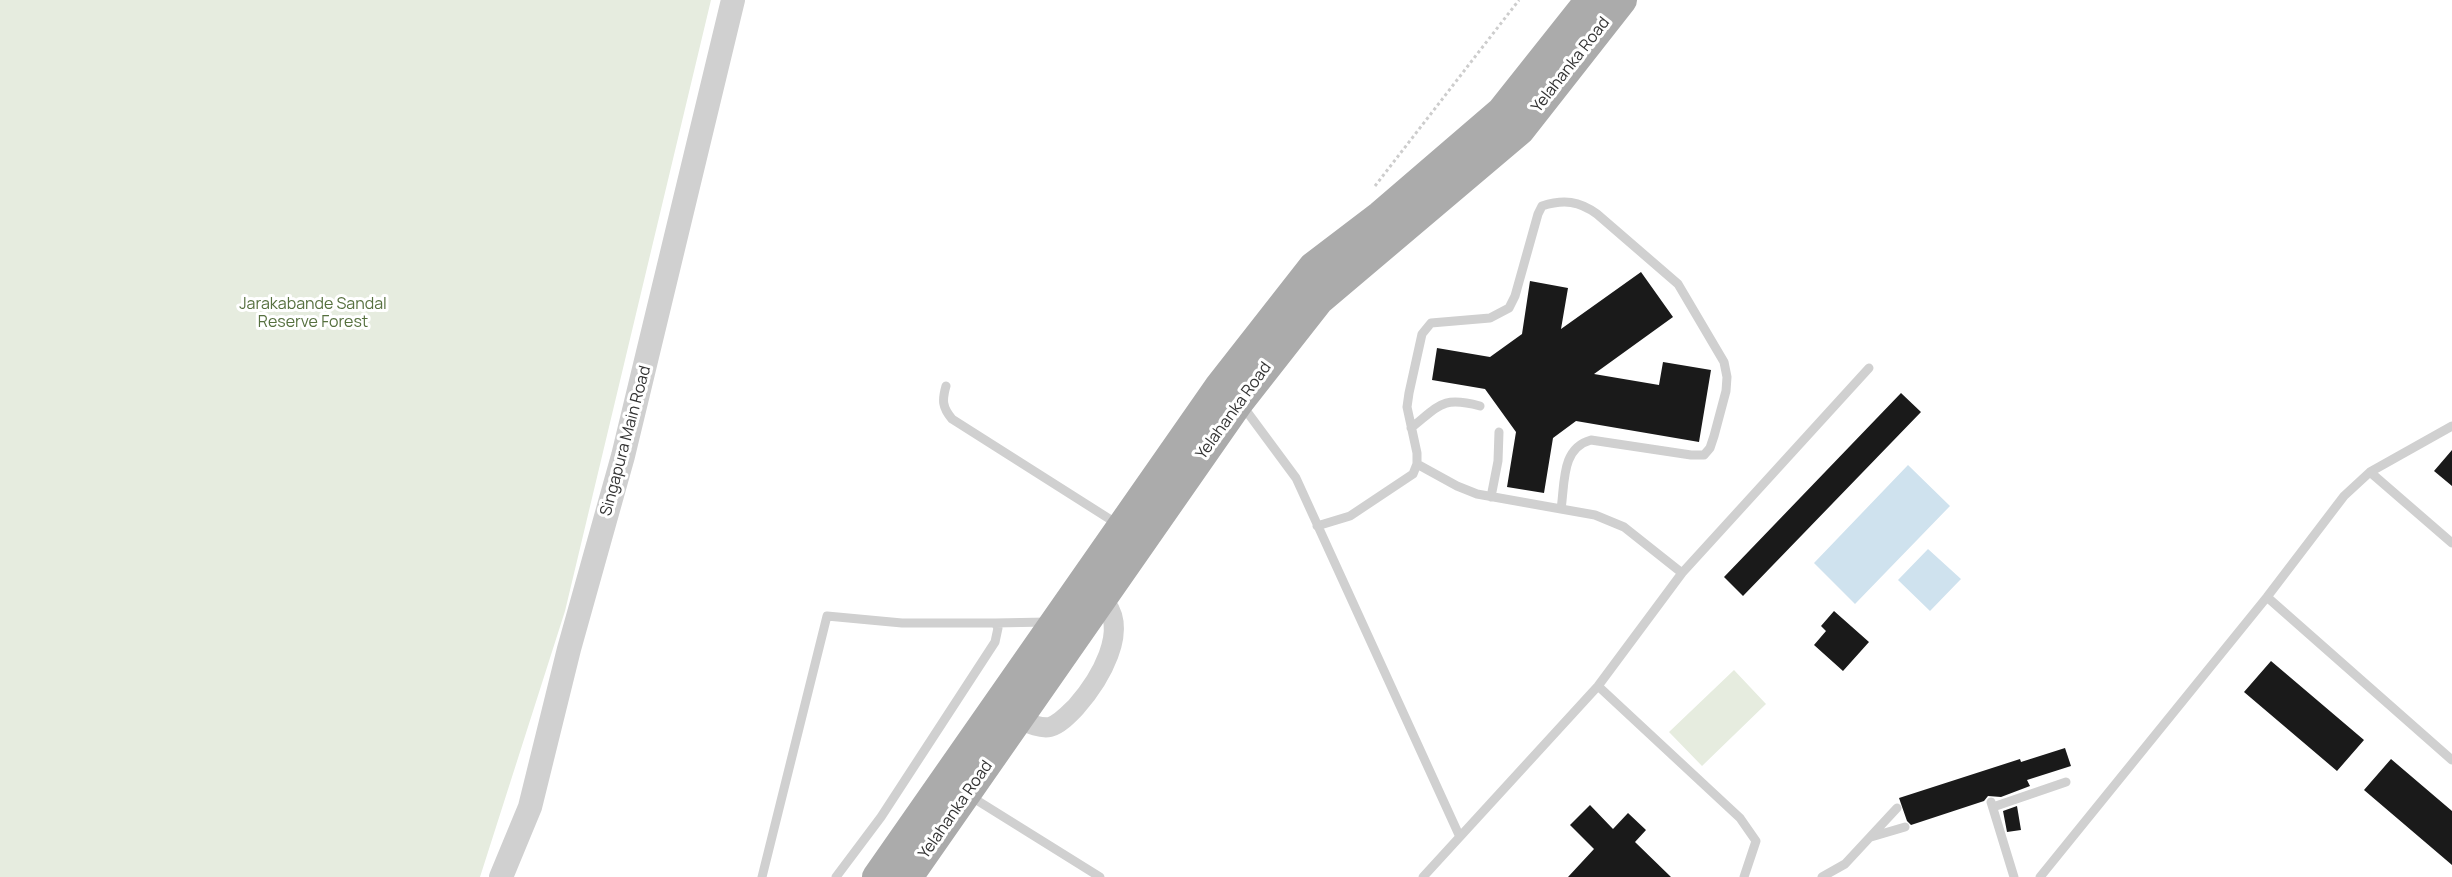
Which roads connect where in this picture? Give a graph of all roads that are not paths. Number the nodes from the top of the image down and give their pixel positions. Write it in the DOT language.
graph roads {
  1 [pos="734,0"];
  2 [pos="1590,0"];
  3 [pos="1622,0"];
  4 [pos="1869,368"];
  5 [pos="946,386"];
  6 [pos="1229,394"];
  7 [pos="1480,406"];
  8 [pos="2452,426"];
  9 [pos="1411,428"];
  10 [pos="1499,432"];
  11 [pos="1417,465"];
  12 [pos="2370,472"];
  13 [pos="1491,497"];
  14 [pos="1561,509"];
  15 [pos="1122,526"];
  16 [pos="1317,526"];
  17 [pos="2452,543"];
  18 [pos="1682,573"];
  19 [pos="2267,597"];
  20 [pos="1102,599"];
  21 [pos="1055,622"];
  22 [pos="995,623"];
  23 [pos="1598,686"];
  24 [pos="1018,719"];
  25 [pos="2452,760"];
  26 [pos="2066,782"];
  27 [pos="967,794"];
  28 [pos="1897,808"];
  29 [pos="1905,827"];
  30 [pos="1459,835"];
  31 [pos="1869,838"];
  32 [pos="501,877"];
  33 [pos="762,877"];
  34 [pos="836,877"];
  35 [pos="877,877"];
  36 [pos="908,877"];
  37 [pos="1100,877"];
  38 [pos="1423,877"];
  39 [pos="1745,877"];
  40 [pos="1822,877"];
  41 [pos="2014,877"];
  42 [pos="2040,877"];
  1 -- 32 [label="street, Singapura Main Road"];
  2 -- 6 [label="main road, Yelahanka Road"];
  3 -- 6 [label="main road, Yelahanka Road"];
  4 -- 18 [label="lane"];
  5 -- 15 [label="lane"];
  6 -- 15 [label="main road, Yelahanka Road"];
  6 -- 16 [label="lane"];
  6 -- 20 [label="main road, Yelahanka Road"];
  7 -- 9 [label="lane"];
  8 -- 12 [label="lane"];
  9 -- 11 [label="lane"];
  9 -- 14 [label="lane"];
  10 -- 13 [label="lane"];
  11 -- 13 [label="lane"];
  11 -- 16 [label="lane"];
  12 -- 17 [label="lane"];
  12 -- 19 [label="lane"];
  13 -- 14 [label="lane"];
  14 -- 18 [label="lane"];
  15 -- 21 [label="main road, Yelahanka Road"];
  16 -- 30 [label="lane"];
  18 -- 23 [label="lane"];
  19 -- 25 [label="lane"];
  19 -- 42 [label="lane"];
  20 -- 24 [label="main road, Yelahanka Road"];
  20 -- 24 [label="street"];
  21 -- 22 [label="lane"];
  21 -- 35 [label="main road, Yelahanka Road"];
  22 -- 33 [label="lane"];
  22 -- 34 [label="lane"];
  23 -- 30 [label="lane"];
  23 -- 39 [label="lane"];
  24 -- 27 [label="main road, Yelahanka Road"];
  26 -- 41 [label="lane"];
  27 -- 36 [label="main road, Yelahanka Road"];
  27 -- 37 [label="lane"];
  28 -- 31 [label="lane"];
  29 -- 31 [label="lane"];
  30 -- 38 [label="lane"];
  31 -- 40 [label="lane"];
}
